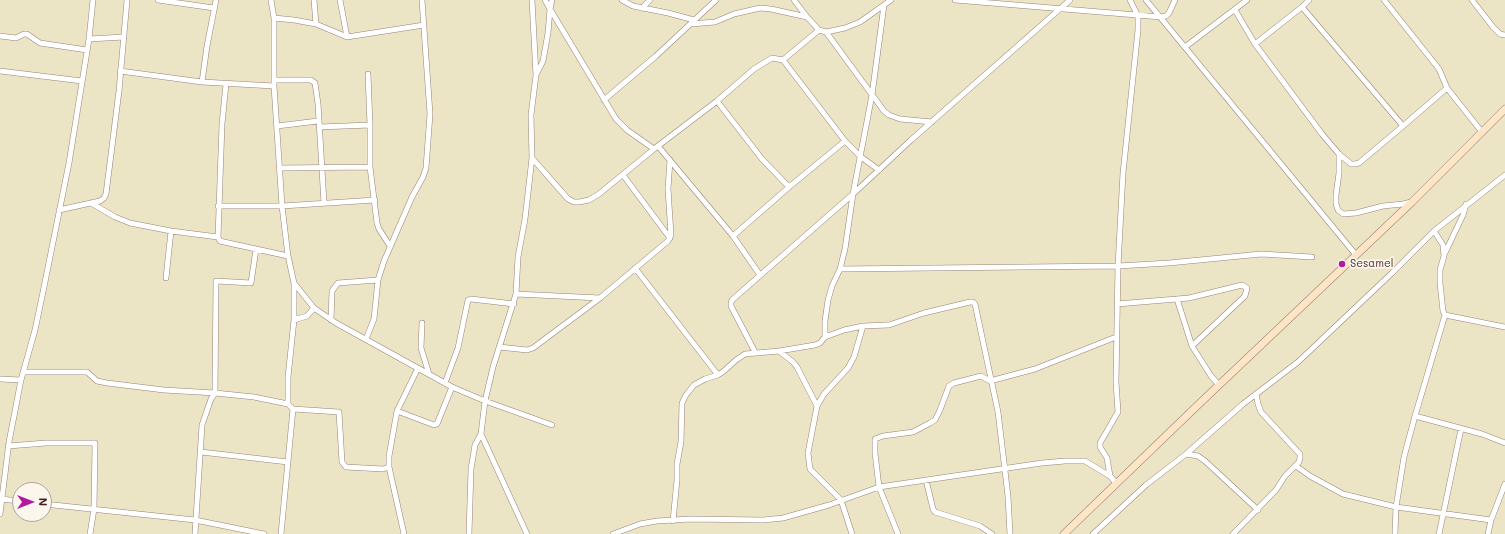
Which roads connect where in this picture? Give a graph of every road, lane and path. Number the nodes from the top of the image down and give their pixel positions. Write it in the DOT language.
graph roads {
  1 [pos="93,0"];
  2 [pos="127,0"];
  3 [pos="158,0"];
  4 [pos="216,0"];
  5 [pos="271,0"];
  6 [pos="314,0"];
  7 [pos="340,0"];
  8 [pos="422,0"];
  9 [pos="532,0"];
  10 [pos="545,0"];
  11 [pos="552,0"];
  12 [pos="622,0"];
  13 [pos="650,0"];
  14 [pos="716,0"];
  15 [pos="794,0"];
  16 [pos="891,0"];
  17 [pos="955,0"];
  18 [pos="1070,0"];
  19 [pos="1130,0"];
  20 [pos="1146,0"];
  21 [pos="1175,0"];
  22 [pos="1247,0"];
  23 [pos="1309,0"];
  24 [pos="1384,0"];
  25 [pos="1472,0"];
  26 [pos="884,5"];
  27 [pos="1302,7"];
  28 [pos="214,8"];
  29 [pos="642,8"];
  30 [pos="1061,8"];
  31 [pos="550,9"];
  32 [pos="1236,10"];
  33 [pos="807,16"];
  34 [pos="1138,16"];
  35 [pos="1160,17"];
  36 [pos="274,18"];
  37 [pos="692,22"];
  38 [pos="316,24"];
  39 [pos="424,25"];
  40 [pos="819,30"];
  41 [pos="826,32"];
  42 [pos="1505,35"];
  43 [pos="0,36"];
  44 [pos="124,37"];
  45 [pos="347,38"];
  46 [pos="89,39"];
  47 [pos="1255,44"];
  48 [pos="1185,47"];
  49 [pos="87,50"];
  50 [pos="783,60"];
  51 [pos="0,71"];
  52 [pos="120,71"];
  53 [pos="368,74"];
  54 [pos="536,75"];
  55 [pos="275,80"];
  56 [pos="82,81"];
  57 [pos="202,82"];
  58 [pos="226,84"];
  59 [pos="274,86"];
  60 [pos="1447,88"];
  61 [pos="872,96"];
  62 [pos="604,100"];
  63 [pos="717,101"];
  64 [pos="1505,109"];
  65 [pos="932,122"];
  66 [pos="318,124"];
  67 [pos="370,125"];
  68 [pos="277,126"];
  69 [pos="1403,126"];
  70 [pos="1481,132"];
  71 [pos="844,142"];
  72 [pos="656,147"];
  73 [pos="1339,154"];
  74 [pos="861,157"];
  75 [pos="532,158"];
  76 [pos="670,160"];
  77 [pos="370,167"];
  78 [pos="280,168"];
  79 [pos="321,168"];
  80 [pos="879,170"];
  81 [pos="1505,174"];
  82 [pos="623,175"];
  83 [pos="789,187"];
  84 [pos="853,194"];
  85 [pos="375,200"];
  86 [pos="1412,202"];
  87 [pos="91,203"];
  88 [pos="324,203"];
  89 [pos="1466,204"];
  90 [pos="218,206"];
  91 [pos="282,206"];
  92 [pos="59,210"];
  93 [pos="1434,230"];
  94 [pos="171,231"];
  95 [pos="733,236"];
  96 [pos="218,237"];
  97 [pos="670,238"];
  98 [pos="390,246"];
  99 [pos="256,249"];
  100 [pos="1356,254"];
  101 [pos="288,256"];
  102 [pos="1444,256"];
  103 [pos="1312,257"];
  104 [pos="1118,266"];
  105 [pos="635,268"];
  106 [pos="840,269"];
  107 [pos="760,275"];
  108 [pos="166,278"];
  109 [pos="378,280"];
  110 [pos="294,283"];
  111 [pos="516,294"];
  112 [pos="600,298"];
  113 [pos="1177,300"];
  114 [pos="514,304"];
  115 [pos="1117,304"];
  116 [pos="314,308"];
  117 [pos="1445,315"];
  118 [pos="294,320"];
  119 [pos="331,320"];
  120 [pos="422,323"];
  121 [pos="863,326"];
  122 [pos="1505,327"];
  123 [pos="825,337"];
  124 [pos="1116,337"];
  125 [pos="366,339"];
  126 [pos="1192,346"];
  127 [pos="499,347"];
  128 [pos="779,351"];
  129 [pos="754,352"];
  130 [pos="418,368"];
  131 [pos="23,372"];
  132 [pos="429,374"];
  133 [pos="718,375"];
  134 [pos="0,379"];
  135 [pos="21,380"];
  136 [pos="990,381"];
  137 [pos="445,383"];
  138 [pos="1219,385"];
  139 [pos="452,387"];
  140 [pos="215,393"];
  141 [pos="1256,394"];
  142 [pos="485,401"];
  143 [pos="288,404"];
  144 [pos="817,406"];
  145 [pos="293,409"];
  146 [pos="397,411"];
  147 [pos="1415,416"];
  148 [pos="552,425"];
  149 [pos="1461,429"];
  150 [pos="481,434"];
  151 [pos="1505,443"];
  152 [pos="8,446"];
  153 [pos="201,452"];
  154 [pos="1186,454"];
  155 [pos="288,462"];
  156 [pos="1296,466"];
  157 [pos="389,467"];
  158 [pos="1005,469"];
  159 [pos="1110,476"];
  160 [pos="926,480"];
  161 [pos="1116,483"];
  162 [pos="1505,484"];
  163 [pos="879,487"];
  164 [pos="1,499"];
  165 [pos="12,500"];
  166 [pos="841,500"];
  167 [pos="52,505"];
  168 [pos="1396,506"];
  169 [pos="94,509"];
  170 [pos="1258,510"];
  171 [pos="1444,513"];
  172 [pos="0,514"];
  173 [pos="195,520"];
  174 [pos="1491,520"];
  175 [pos="673,521"];
  176 [pos="90,534"];
  177 [pos="195,534"];
  178 [pos="264,534"];
  179 [pos="281,534"];
  180 [pos="404,534"];
  181 [pos="469,534"];
  182 [pos="527,534"];
  183 [pos="614,534"];
  184 [pos="852,534"];
  185 [pos="898,534"];
  186 [pos="992,534"];
  187 [pos="1010,534"];
  188 [pos="1064,534"];
  189 [pos="1092,534"];
  190 [pos="1232,534"];
  191 [pos="1395,534"];
  192 [pos="1439,534"];
  193 [pos="1488,534"];
  1 -- 46 [label="street"];
  2 -- 44 [label="street"];
  3 -- 28 [label="street"];
  4 -- 28 [label="street"];
  5 -- 36 [label="street"];
  6 -- 38 [label="street"];
  7 -- 45 [label="street"];
  8 -- 39 [label="street"];
  9 -- 54 [label="street"];
  10 -- 31 [label="street"];
  11 -- 31 [label="street"];
  12 -- 29 [label="street"];
  13 -- 29 [label="street"];
  14 -- 37 [label="street"];
  15 -- 33 [label="street"];
  16 -- 26 [label="street"];
  17 -- 30 [label="street"];
  18 -- 30 [label="street"];
  19 -- 34 [label="street"];
  20 -- 35 [label="street"];
  21 -- 35 [label="street"];
  22 -- 32 [label="street"];
  23 -- 27 [label="street"];
  24 -- 60 [label="street"];
  25 -- 42 [label="street"];
  26 -- 41 [label="street"];
  26 -- 61 [label="street"];
  27 -- 47 [label="street"];
  27 -- 69 [label="street"];
  28 -- 57 [label="street"];
  29 -- 37 [label="street"];
  30 -- 34 [label="street"];
  30 -- 65 [label="street"];
  31 -- 54 [label="street"];
  31 -- 62 [label="street"];
  32 -- 47 [label="street"];
  32 -- 48 [label="street"];
  33 -- 37 [label="street"];
  33 -- 40 [label="street"];
  34 -- 35 [label="street"];
  34 -- 104 [label="street"];
  35 -- 48 [label="street"];
  36 -- 38 [label="street"];
  36 -- 55 [label="street"];
  37 -- 62 [label="street"];
  38 -- 45 [label="street"];
  39 -- 45 [label="street"];
  39 -- 98 [label="street"];
  40 -- 41 [label="street"];
  40 -- 50 [label="street"];
  41 -- 61 [label="street"];
  43 -- 49 [label="street"];
  44 -- 46 [label="street"];
  44 -- 52 [label="street"];
  46 -- 49 [label="street"];
  47 -- 73 [label="street"];
  48 -- 100 [label="street"];
  49 -- 56 [label="street"];
  50 -- 63 [label="street"];
  50 -- 71 [label="street"];
  51 -- 56 [label="street"];
  52 -- 57 [label="street"];
  52 -- 87 [label="street"];
  53 -- 67 [label="street"];
  54 -- 75 [label="street"];
  55 -- 59 [label="street"];
  55 -- 66 [label="street"];
  56 -- 92 [label="street"];
  57 -- 58 [label="street"];
  58 -- 59 [label="street"];
  58 -- 90 [label="street"];
  59 -- 68 [label="street"];
  60 -- 69 [label="street"];
  60 -- 70 [label="street"];
  61 -- 65 [label="street"];
  61 -- 74 [label="street"];
  62 -- 72 [label="street"];
  63 -- 72 [label="street"];
  63 -- 83 [label="street"];
  64 -- 70 [label="street"];
  65 -- 80 [label="street"];
  66 -- 67 [label="street"];
  66 -- 68 [label="street"];
  66 -- 79 [label="street"];
  67 -- 77 [label="street"];
  68 -- 78 [label="street"];
  69 -- 73 [label="street"];
  70 -- 86 [label="street"];
  71 -- 74 [label="street"];
  71 -- 83 [label="street"];
  72 -- 76 [label="street"];
  72 -- 82 [label="street"];
  73 -- 86 [label="street"];
  74 -- 80 [label="street"];
  74 -- 84 [label="street"];
  75 -- 82 [label="street"];
  75 -- 111 [label="street"];
  76 -- 95 [label="street"];
  76 -- 97 [label="street"];
  77 -- 79 [label="street"];
  77 -- 85 [label="street"];
  78 -- 79 [label="street"];
  78 -- 91 [label="street"];
  79 -- 88 [label="street"];
  80 -- 84 [label="street"];
  81 -- 89 [label="street"];
  82 -- 97 [label="street"];
  83 -- 95 [label="street"];
  84 -- 106 [label="street"];
  84 -- 107 [label="street"];
  85 -- 88 [label="street"];
  85 -- 98 [label="street"];
  86 -- 100 [label="street"];
  87 -- 92 [label="street"];
  87 -- 94 [label="street"];
  88 -- 91 [label="street"];
  89 -- 93 [label="street"];
  89 -- 102 [label="street"];
  90 -- 91 [label="street"];
  90 -- 96 [label="street"];
  91 -- 101 [label="street"];
  92 -- 131 [label="street"];
  93 -- 102 [label="street"];
  93 -- 141 [label="street"];
  94 -- 96 [label="street"];
  94 -- 108 [label="street"];
  95 -- 107 [label="street"];
  96 -- 99 [label="street"];
  97 -- 105 [label="street"];
  98 -- 109 [label="street"];
  99 -- 101 [label="street"];
  99 -- 140 [label="street"];
  100 -- 138 [label="street"];
  101 -- 110 [label="street"];
  102 -- 117 [label="street"];
  103 -- 104 [label="street"];
  104 -- 106 [label="street"];
  104 -- 115 [label="street"];
  105 -- 112 [label="street"];
  105 -- 133 [label="street"];
  106 -- 123 [label="street"];
  107 -- 129 [label="street"];
  109 -- 119 [label="street"];
  109 -- 125 [label="street"];
  110 -- 116 [label="street"];
  110 -- 118 [label="street"];
  111 -- 112 [label="street"];
  111 -- 114 [label="street"];
  112 -- 127 [label="street"];
  113 -- 115 [label="street"];
  113 -- 126 [label="street"];
  113 -- 126 [label="street"];
  114 -- 127 [label="street"];
  114 -- 137 [label="street"];
  115 -- 124 [label="street"];
  116 -- 118 [label="street"];
  116 -- 119 [label="street"];
  117 -- 122 [label="street"];
  117 -- 147 [label="street"];
  118 -- 143 [label="street"];
  119 -- 125 [label="street"];
  120 -- 132 [label="street"];
  121 -- 123 [label="street"];
  121 -- 136 [label="street"];
  121 -- 144 [label="street"];
  123 -- 128 [label="street"];
  124 -- 136 [label="street"];
  124 -- 159 [label="street"];
  125 -- 130 [label="street"];
  126 -- 138 [label="street"];
  127 -- 142 [label="street"];
  128 -- 129 [label="street"];
  128 -- 144 [label="street"];
  129 -- 133 [label="street"];
  130 -- 132 [label="street"];
  130 -- 146 [label="street"];
  131 -- 135 [label="street"];
  131 -- 140 [label="street"];
  132 -- 137 [label="street"];
  133 -- 175 [label="street"];
  134 -- 135 [label="street"];
  135 -- 152 [label="street"];
  136 -- 158 [label="street"];
  136 -- 163 [label="street"];
  137 -- 139 [label="street"];
  138 -- 161 [label="street"];
  139 -- 142 [label="street"];
  139 -- 146 [label="street"];
  140 -- 143 [label="street"];
  140 -- 153 [label="street"];
  141 -- 154 [label="street"];
  141 -- 156 [label="street"];
  142 -- 148 [label="street"];
  142 -- 150 [label="street"];
  143 -- 145 [label="street"];
  144 -- 166 [label="street"];
  145 -- 155 [label="street"];
  145 -- 157 [label="street"];
  146 -- 157 [label="street"];
  147 -- 149 [label="street"];
  147 -- 168 [label="street"];
  149 -- 151 [label="street"];
  149 -- 171 [label="street"];
  150 -- 181 [label="street"];
  150 -- 182 [label="street"];
  152 -- 164 [label="street"];
  152 -- 169 [label="street"];
  153 -- 155 [label="street"];
  153 -- 173 [label="street"];
  154 -- 170 [label="street"];
  154 -- 189 [label="street"];
  155 -- 179 [label="street"];
  156 -- 168 [label="street"];
  156 -- 170 [label="street"];
  157 -- 180 [label="street"];
  158 -- 159 [label="street"];
  158 -- 160 [label="street"];
  158 -- 187 [label="street"];
  159 -- 161 [label="street"];
  160 -- 163 [label="street"];
  160 -- 186 [label="street"];
  161 -- 188 [label="street"];
  162 -- 174 [label="street"];
  163 -- 166 [label="street"];
  163 -- 185 [label="street"];
  164 -- 165 [label="street"];
  164 -- 172 [label="street"];
  166 -- 175 [label="street"];
  166 -- 184 [label="street"];
  167 -- 169 [label="street"];
  168 -- 171 [label="street"];
  168 -- 191 [label="street"];
  169 -- 173 [label="street"];
  169 -- 176 [label="street"];
  170 -- 190 [label="street"];
  171 -- 174 [label="street"];
  171 -- 192 [label="street"];
  173 -- 177 [label="street"];
  173 -- 178 [label="street"];
  174 -- 193 [label="street"];
  175 -- 183 [label="street"];
}
